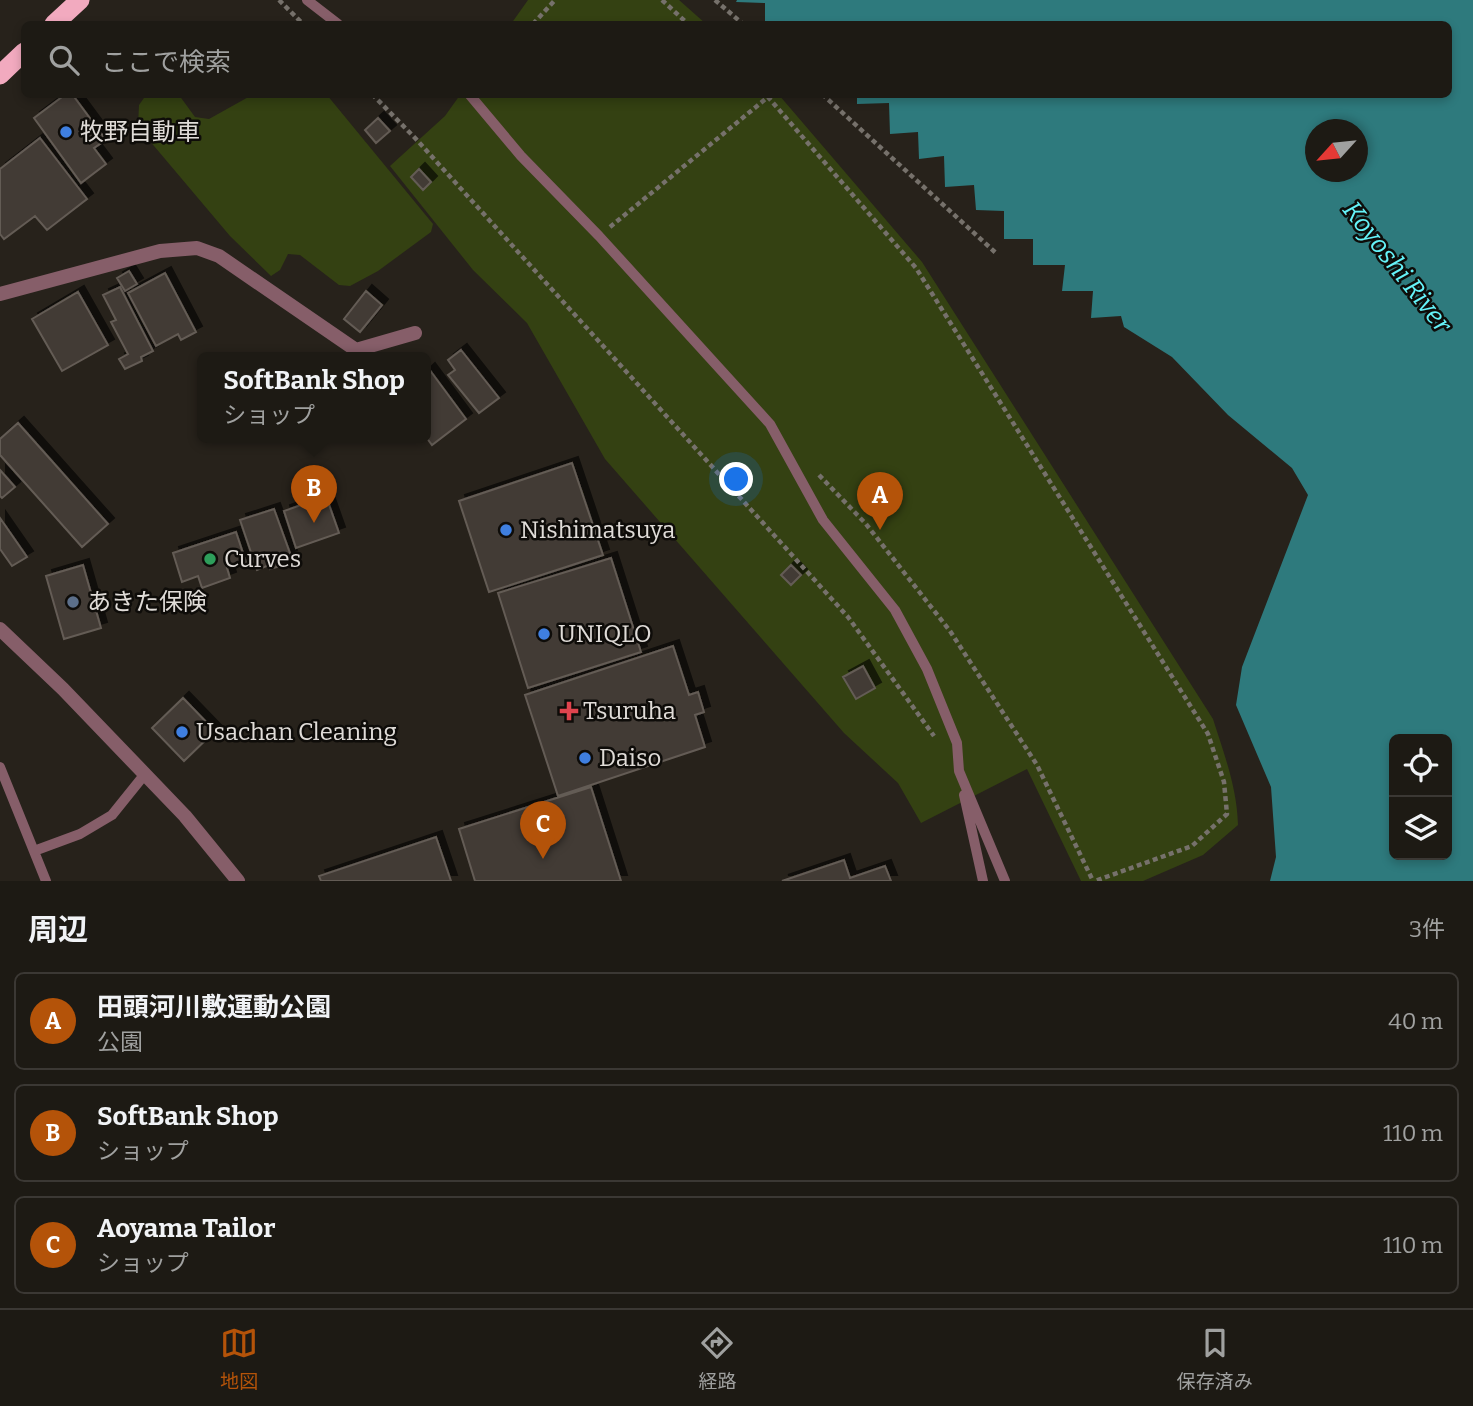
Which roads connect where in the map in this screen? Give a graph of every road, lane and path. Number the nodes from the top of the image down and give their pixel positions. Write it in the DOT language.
graph roads {
  1 [pos="80,0"];
  2 [pos="279,0"];
  3 [pos="307,0"];
  4 [pos="555,0"];
  5 [pos="662,0"];
  6 [pos="715,0"];
  7 [pos="57,21"];
  8 [pos="300,21"];
  9 [pos="334,21"];
  10 [pos="536,21"];
  11 [pos="685,21"];
  12 [pos="740,21"];
  13 [pos="21,55"];
  14 [pos="0,75"];
  15 [pos="376,98"];
  16 [pos="472,98"];
  17 [pos="764,98"];
  18 [pos="768,98"];
  19 [pos="826,98"];
  20 [pos="599,236"];
  21 [pos="997,254"];
  22 [pos="0,294"];
  23 [pos="415,333"];
  24 [pos="818,474"];
  25 [pos="0,629"];
  26 [pos="935,738"];
  27 [pos="0,767"];
  28 [pos="959,771"];
  29 [pos="145,774"];
  30 [pos="34,851"];
  31 [pos="46,881"];
  32 [pos="238,881"];
  33 [pos="983,881"];
  34 [pos="1005,881"];
  35 [pos="1094,881"];
  1 -- 7 [label="highway"];
  2 -- 8 [label="path"];
  3 -- 9 [label="lane"];
  4 -- 10 [label="path"];
  5 -- 11 [label="path"];
  6 -- 12 [label="path"];
  13 -- 14 [label="highway"];
  15 -- 26 [label="path"];
  16 -- 20 [label="lane"];
  17 -- 20 [label="path"];
  18 -- 35 [label="path"];
  19 -- 21 [label="path"];
  20 -- 28 [label="lane"];
  22 -- 23 [label="street"];
  24 -- 35 [label="path"];
  25 -- 29 [label="street"];
  27 -- 30 [label="lane"];
  28 -- 33 [label="lane"];
  28 -- 34 [label="lane"];
  29 -- 30 [label="lane"];
  29 -- 32 [label="street"];
  30 -- 31 [label="lane"];
}
